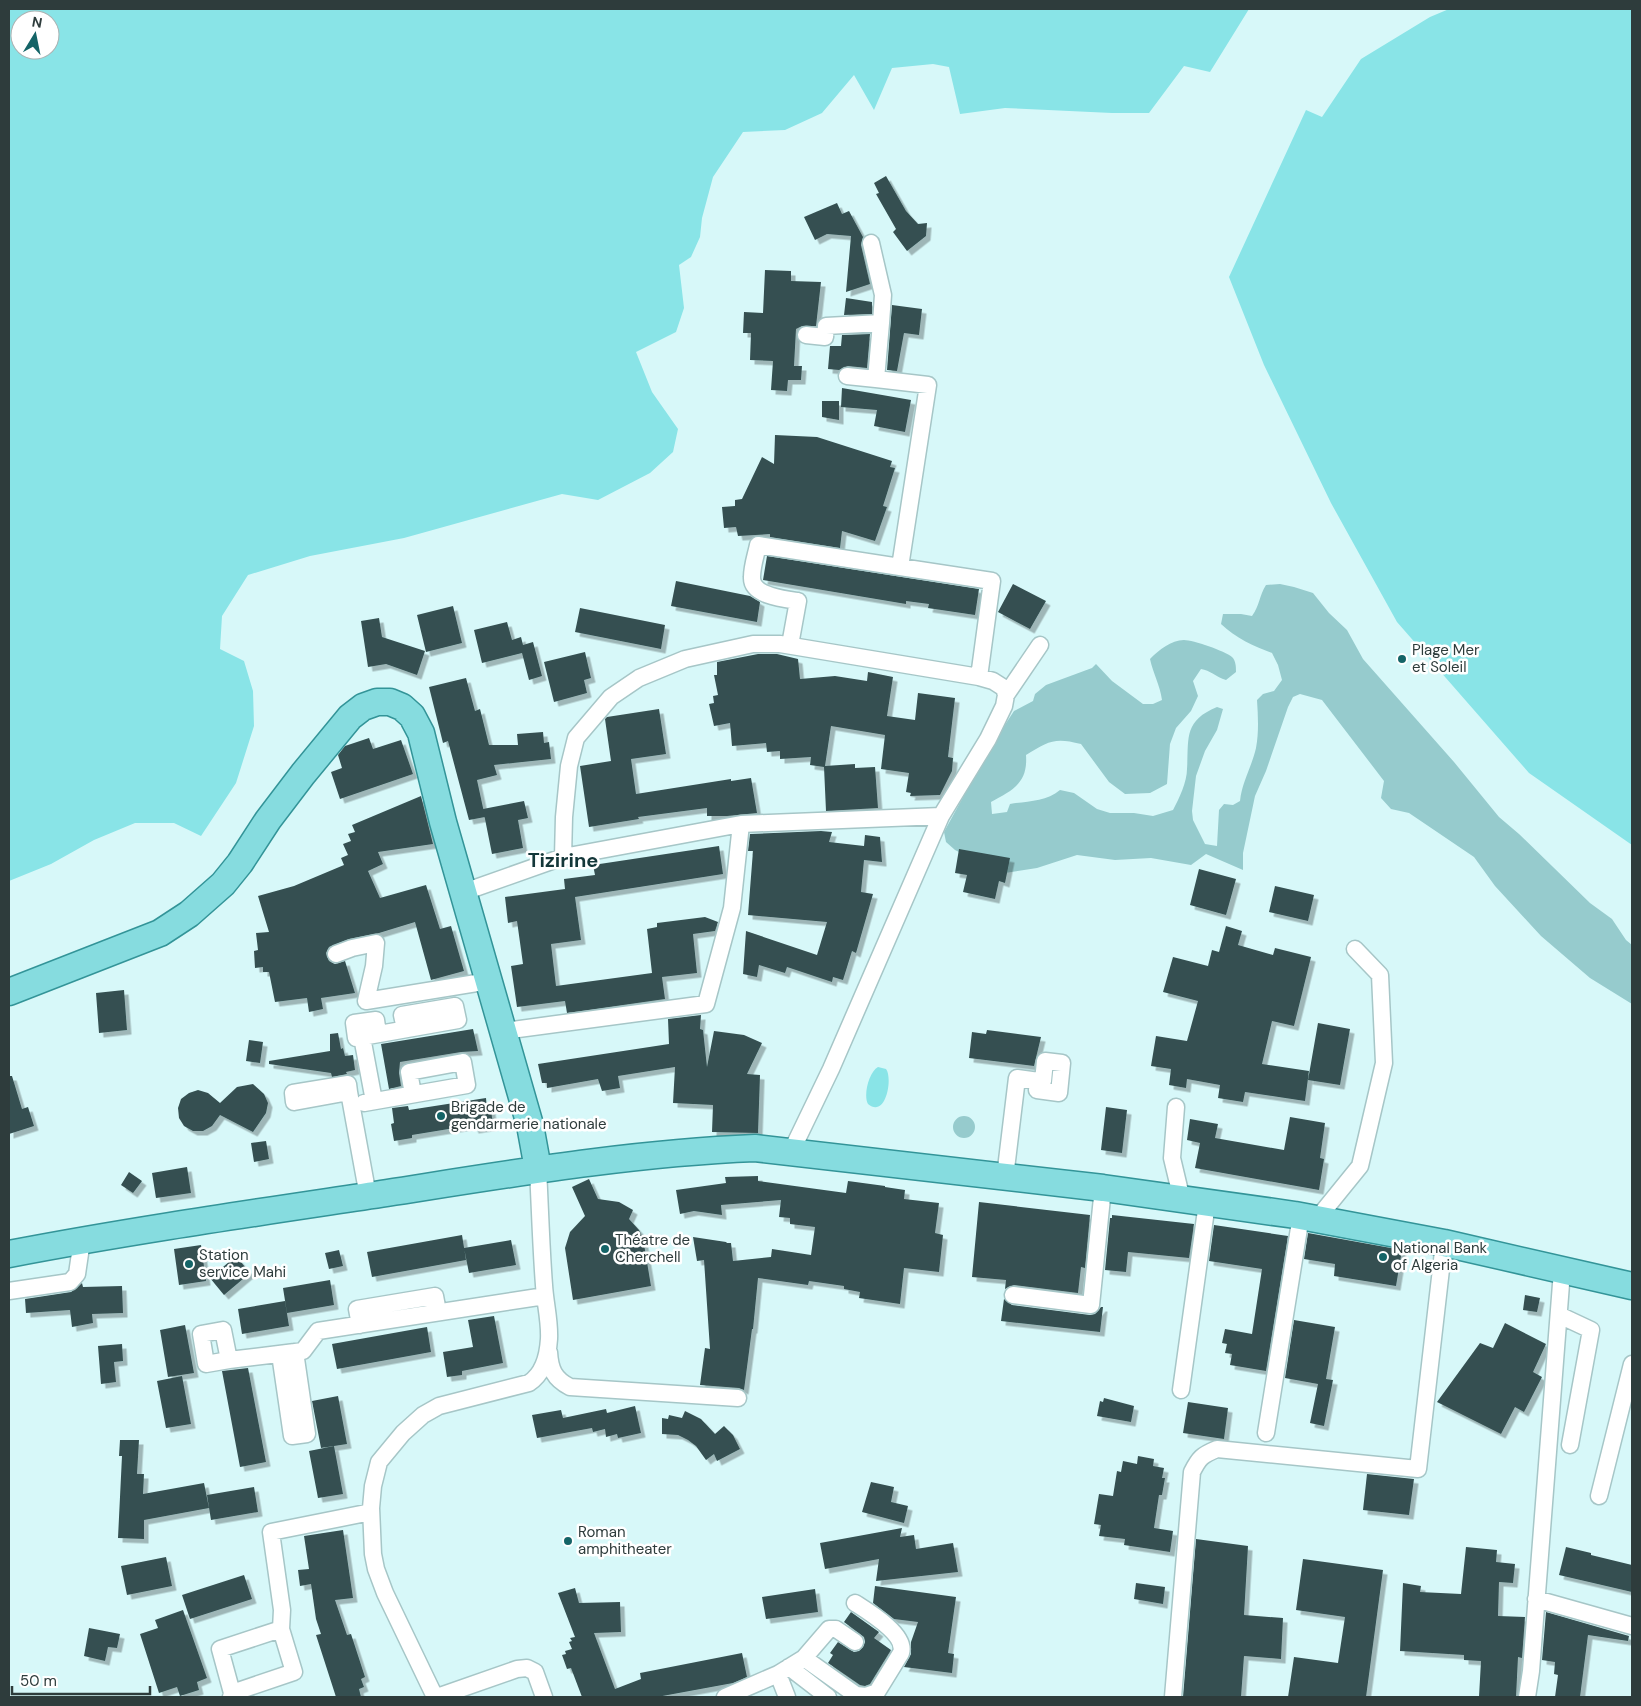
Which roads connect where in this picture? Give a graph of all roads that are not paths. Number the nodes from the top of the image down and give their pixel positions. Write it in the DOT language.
graph roads {
  1 [pos="871,243"];
  2 [pos="881,323"];
  3 [pos="806,335"];
  4 [pos="847,376"];
  5 [pos="876,379"];
  6 [pos="900,567"];
  7 [pos="790,645"];
  8 [pos="1040,645"];
  9 [pos="979,677"];
  10 [pos="1006,695"];
  11 [pos="941,816"];
  12 [pos="741,824"];
  13 [pos="563,857"];
  14 [pos="464,892"];
  15 [pos="1355,949"];
  16 [pos="336,954"];
  17 [pos="489,981"];
  18 [pos="9,992"];
  19 [pos="405,1029"];
  20 [pos="504,1031"];
  21 [pos="1038,1081"];
  22 [pos="413,1094"];
  23 [pos="374,1101"];
  24 [pos="1176,1107"];
  25 [pos="791,1152"];
  26 [pos="538,1169"];
  27 [pos="1005,1177"];
  28 [pos="1103,1188"];
  29 [pos="368,1196"];
  30 [pos="1195,1201"];
  31 [pos="1309,1218"];
  32 [pos="82,1240"];
  33 [pos="1444,1243"];
  34 [pos="9,1254"];
  35 [pos="1562,1271"];
  36 [pos="1632,1286"];
  37 [pos="9,1291"];
  38 [pos="1013,1295"];
  39 [pos="545,1296"];
  40 [pos="1559,1316"];
  41 [pos="549,1340"];
  42 [pos="229,1360"];
  43 [pos="1632,1364"];
  44 [pos="522,1385"];
  45 [pos="570,1387"];
  46 [pos="1181,1390"];
  47 [pos="738,1398"];
  48 [pos="1266,1433"];
  49 [pos="1570,1445"];
  50 [pos="1599,1496"];
  51 [pos="371,1512"];
  52 [pos="1536,1599"];
  53 [pos="856,1603"];
  54 [pos="1632,1626"];
  55 [pos="281,1629"];
  56 [pos="855,1642"];
  57 [pos="804,1658"];
  58 [pos="783,1671"];
  59 [pos="231,1695"];
  60 [pos="851,1695"];
  61 [pos="436,1697"];
  62 [pos="544,1697"];
  63 [pos="725,1697"];
  64 [pos="787,1697"];
  65 [pos="828,1697"];
  66 [pos="1173,1697"];
  67 [pos="1527,1697"];
  1 -- 2 [label="street"];
  2 -- 3 [label="street"];
  2 -- 5 [label="street"];
  4 -- 5 [label="street"];
  5 -- 6 [label="street"];
  6 -- 7 [label="street"];
  6 -- 9 [label="street"];
  7 -- 9 [label="street"];
  7 -- 13 [label="street"];
  8 -- 10 [label="street"];
  9 -- 10 [label="street"];
  10 -- 11 [label="street"];
  11 -- 12 [label="street"];
  11 -- 25 [label="street"];
  12 -- 13 [label="street"];
  12 -- 20 [label="street"];
  13 -- 14 [label="street"];
  14 -- 17 [label="main road"];
  14 -- 18 [label="main road"];
  15 -- 31 [label="street"];
  16 -- 17 [label="street"];
  17 -- 20 [label="main road"];
  19 -- 23 [label="street"];
  20 -- 26 [label="main road"];
  21 -- 27 [label="street"];
  22 -- 23 [label="street"];
  23 -- 29 [label="street"];
  24 -- 30 [label="street"];
  25 -- 26 [label="main road"];
  25 -- 27 [label="main road"];
  26 -- 29 [label="main road"];
  26 -- 39 [label="street"];
  27 -- 28 [label="main road"];
  28 -- 30 [label="main road"];
  28 -- 38 [label="street"];
  29 -- 32 [label="main road"];
  30 -- 31 [label="main road"];
  30 -- 46 [label="street"];
  31 -- 33 [label="main road"];
  31 -- 48 [label="street"];
  32 -- 34 [label="main road"];
  32 -- 37 [label="street"];
  33 -- 35 [label="main road"];
  33 -- 66 [label="street"];
  35 -- 36 [label="main road"];
  35 -- 40 [label="street"];
  39 -- 41 [label="street"];
  39 -- 42 [label="street"];
  40 -- 49 [label="street"];
  40 -- 52 [label="street"];
  41 -- 44 [label="street"];
  41 -- 45 [label="street"];
  43 -- 50 [label="street"];
  44 -- 45 [label="street"];
  44 -- 51 [label="street"];
  45 -- 47 [label="street"];
  51 -- 55 [label="street"];
  51 -- 61 [label="street"];
  52 -- 54 [label="street"];
  52 -- 67 [label="street"];
  53 -- 60 [label="street"];
  55 -- 59 [label="street"];
  55 -- 59 [label="street"];
  56 -- 57 [label="street"];
  57 -- 58 [label="street"];
  57 -- 60 [label="street"];
  58 -- 63 [label="street"];
  58 -- 64 [label="street"];
  58 -- 65 [label="street"];
  61 -- 62 [label="street"];
}
